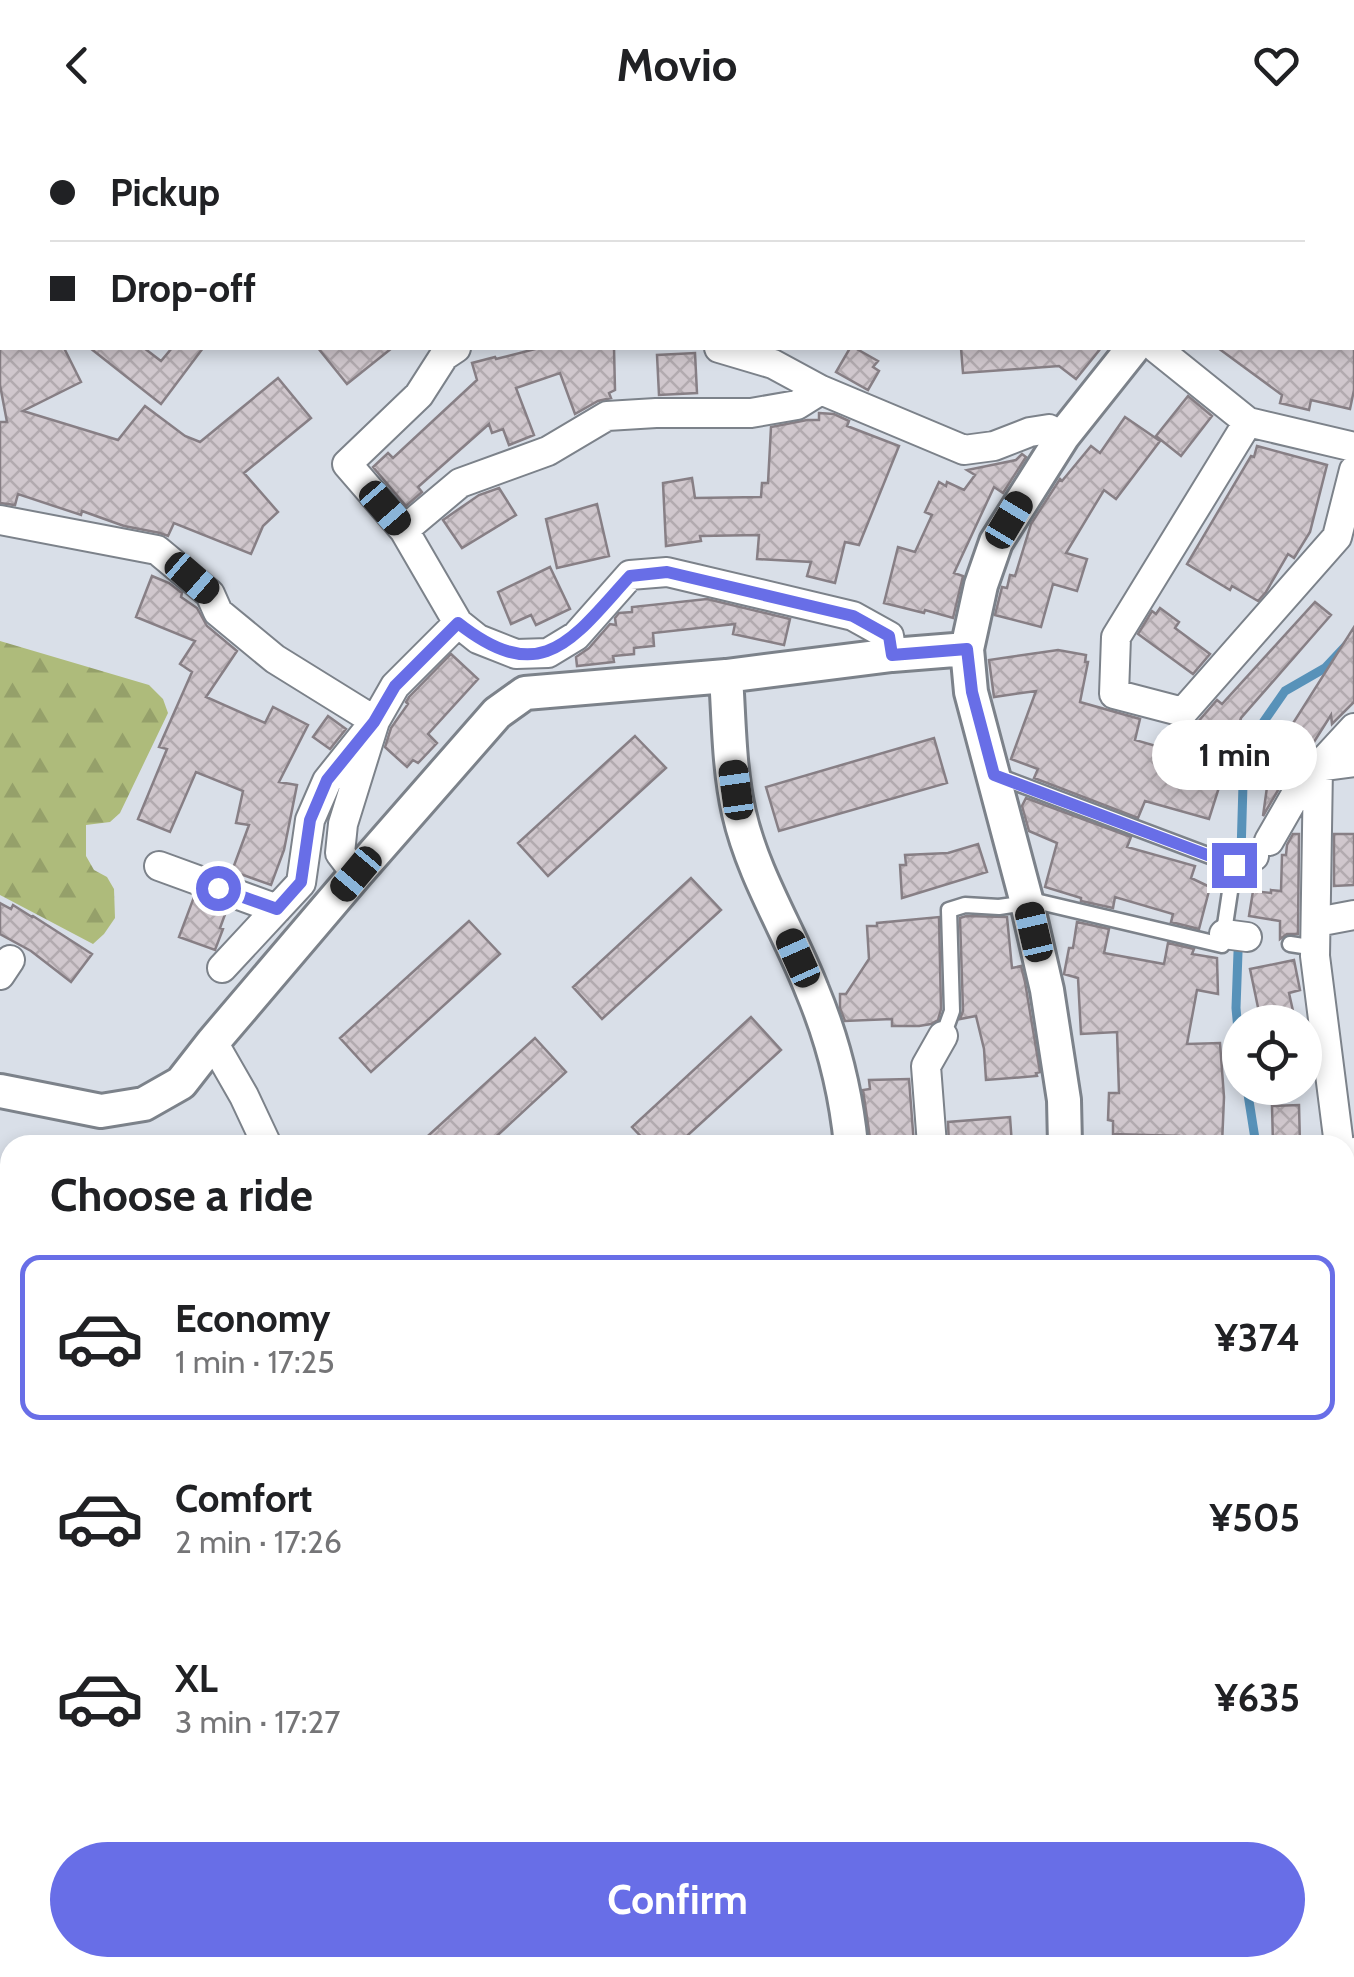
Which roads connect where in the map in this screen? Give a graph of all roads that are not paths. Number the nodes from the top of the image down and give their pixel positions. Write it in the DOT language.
graph roads {
  1 [pos="453,350"];
  2 [pos="732,350"];
  3 [pos="1131,350"];
  4 [pos="1158,350"];
  5 [pos="774,356"];
  6 [pos="822,390"];
  7 [pos="1248,422"];
  8 [pos="1062,436"];
  9 [pos="1354,448"];
  10 [pos="1354,470"];
  11 [pos="0,520"];
  12 [pos="404,530"];
  13 [pos="458,623"];
  14 [pos="967,649"];
  15 [pos="892,655"];
  16 [pos="726,676"];
  17 [pos="374,722"];
  18 [pos="1354,728"];
  19 [pos="1354,762"];
  20 [pos="1318,767"];
  21 [pos="994,775"];
  22 [pos="1252,854"];
  23 [pos="159,866"];
  24 [pos="356,874"];
  25 [pos="1027,901"];
  26 [pos="277,909"];
  27 [pos="1354,915"];
  28 [pos="1308,938"];
  29 [pos="222,968"];
  30 [pos="944,1036"];
  31 [pos="213,1042"];
  32 [pos="0,1091"];
  33 [pos="262,1135"];
  34 [pos="850,1135"];
  35 [pos="931,1135"];
  36 [pos="1065,1135"];
  37 [pos="1337,1135"];
  1 -- 12 [label="street"];
  2 -- 5 [label="street"];
  3 -- 8 [label="street"];
  4 -- 7 [label="street"];
  5 -- 6 [label="street"];
  6 -- 8 [label="street"];
  6 -- 12 [label="street"];
  7 -- 9 [label="street"];
  7 -- 10 [label="street"];
  8 -- 14 [label="street"];
  11 -- 17 [label="street"];
  12 -- 13 [label="street"];
  13 -- 15 [label="street"];
  13 -- 17 [label="street"];
  14 -- 15 [label="street"];
  14 -- 21 [label="street"];
  15 -- 16 [label="street"];
  16 -- 24 [label="street"];
  16 -- 34 [label="street"];
  17 -- 24 [label="street"];
  17 -- 26 [label="street"];
  18 -- 20 [label="street"];
  19 -- 20 [label="street"];
  20 -- 22 [label="street"];
  20 -- 28 [label="street"];
  21 -- 22 [label="lane"];
  21 -- 25 [label="street"];
  22 -- 25 [label="lane"];
  23 -- 26 [label="street"];
  24 -- 31 [label="street"];
  25 -- 30 [label="lane"];
  25 -- 36 [label="street"];
  26 -- 29 [label="street"];
  27 -- 28 [label="street"];
  28 -- 37 [label="street"];
  30 -- 35 [label="street"];
  31 -- 32 [label="street"];
  31 -- 33 [label="street"];
}
